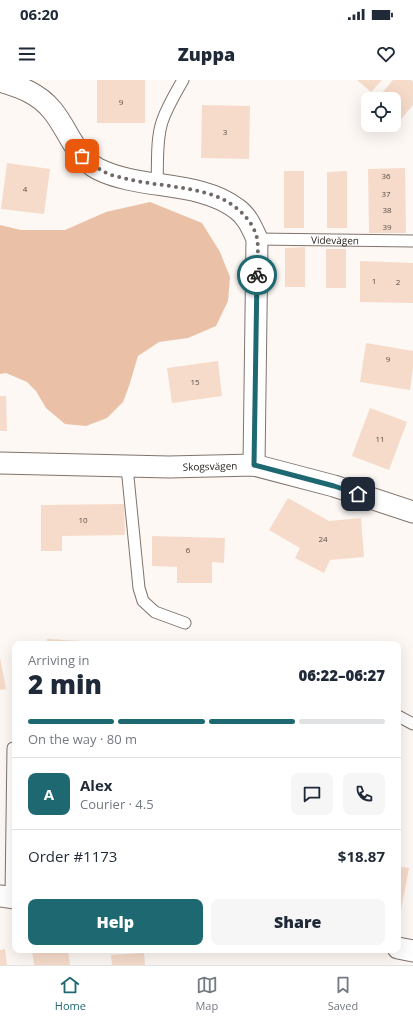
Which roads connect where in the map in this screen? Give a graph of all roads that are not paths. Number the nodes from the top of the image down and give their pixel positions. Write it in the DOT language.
graph roads {
  1 [pos="183,80"];
  2 [pos="0,81"];
  3 [pos="157,184"];
  4 [pos="257,239"];
  5 [pos="413,241"];
  6 [pos="0,463"];
  7 [pos="254,465"];
  8 [pos="127,467"];
  9 [pos="413,512"];
  10 [pos="185,623"];
  11 [pos="401,718"];
  12 [pos="413,724"];
  13 [pos="12,785"];
  14 [pos="9,897"];
  15 [pos="401,949"];
  16 [pos="413,951"];
  1 -- 3 [label="lane"];
  2 -- 3 [label="street"];
  3 -- 4 [label="street"];
  4 -- 5 [label="lane, Videvägen"];
  4 -- 7 [label="street"];
  6 -- 8 [label="street, Skogsvägen"];
  7 -- 8 [label="street, Skogsvägen"];
  7 -- 9 [label="street, Skogsvägen"];
  8 -- 10 [label="lane"];
  11 -- 12 [label="lane"];
  13 -- 14 [label="lane"];
  15 -- 16 [label="street"];
}
